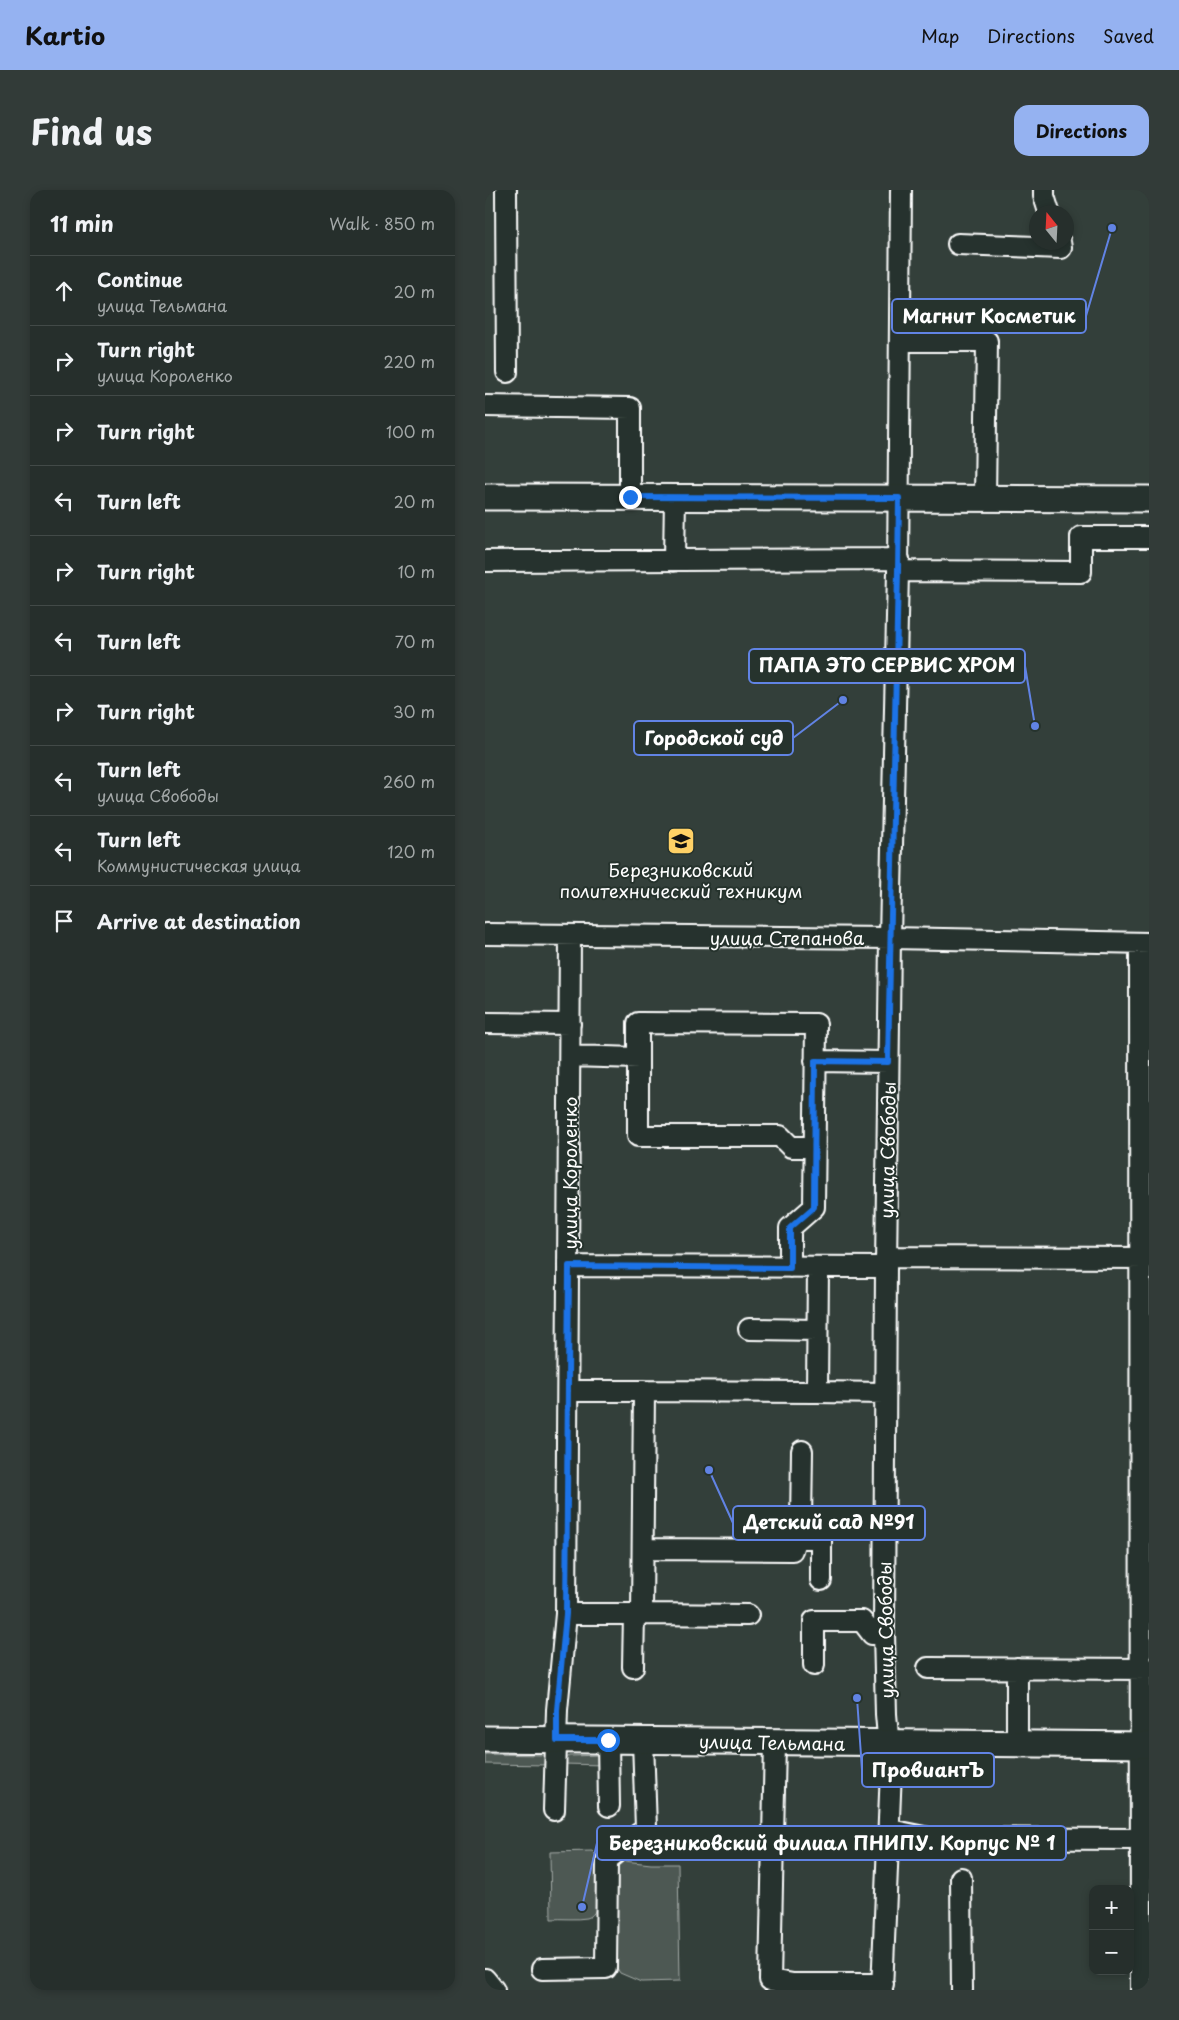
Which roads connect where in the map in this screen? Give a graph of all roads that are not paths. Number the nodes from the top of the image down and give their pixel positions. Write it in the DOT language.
graph roads {
  1 [pos="506,190"];
  2 [pos="901,190"];
  3 [pos="1044,190"];
  4 [pos="1047,205"];
  5 [pos="958,244"];
  6 [pos="1029,247"];
  7 [pos="900,340"];
  8 [pos="507,372"];
  9 [pos="485,406"];
  10 [pos="485,497"];
  11 [pos="630,497"];
  12 [pos="675,497"];
  13 [pos="899,498"];
  14 [pos="985,498"];
  15 [pos="1149,499"];
  16 [pos="1149,537"];
  17 [pos="485,561"];
  18 [pos="674,561"];
  19 [pos="898,565"];
  20 [pos="485,934"];
  21 [pos="570,936"];
  22 [pos="890,938"];
  23 [pos="1144,943"];
  24 [pos="485,1023"];
  25 [pos="570,1024"];
  26 [pos="570,1056"];
  27 [pos="638,1058"];
  28 [pos="815,1061"];
  29 [pos="888,1062"];
  30 [pos="815,1147"];
  31 [pos="1145,1258"];
  32 [pos="886,1262"];
  33 [pos="569,1266"];
  34 [pos="790,1268"];
  35 [pos="818,1268"];
  36 [pos="749,1329"];
  37 [pos="817,1330"];
  38 [pos="568,1391"];
  39 [pos="644,1391"];
  40 [pos="817,1392"];
  41 [pos="885,1393"];
  42 [pos="802,1451"];
  43 [pos="796,1538"];
  44 [pos="643,1549"];
  45 [pos="821,1580"];
  46 [pos="566,1614"];
  47 [pos="638,1614"];
  48 [pos="748,1615"];
  49 [pos="884,1633"];
  50 [pos="814,1665"];
  51 [pos="633,1668"];
  52 [pos="928,1668"];
  53 [pos="1017,1668"];
  54 [pos="1145,1669"];
  55 [pos="485,1739"];
  56 [pos="557,1740"];
  57 [pos="608,1740"];
  58 [pos="643,1741"];
  59 [pos="775,1742"];
  60 [pos="889,1743"];
  61 [pos="1017,1744"];
  62 [pos="1145,1745"];
  63 [pos="609,1806"];
  64 [pos="554,1810"];
  65 [pos="890,1830"];
  66 [pos="1141,1839"];
  67 [pos="961,1878"];
  68 [pos="542,1969"];
  69 [pos="485,1978"];
  70 [pos="1143,1980"];
  71 [pos="793,1987"];
  72 [pos="882,1987"];
  73 [pos="495,1990"];
  74 [pos="962,1990"];
  1 -- 8 [label="street"];
  2 -- 7 [label="street, улица Свободы"];
  3 -- 4 [label="street"];
  5 -- 6 [label="street"];
  7 -- 13 [label="street, улица Свободы"];
  7 -- 14 [label="street"];
  9 -- 11 [label="street"];
  10 -- 11 [label="main road"];
  11 -- 12 [label="main road"];
  12 -- 13 [label="main road"];
  12 -- 18 [label="street"];
  13 -- 14 [label="main road"];
  13 -- 19 [label="street, улица Свободы"];
  14 -- 15 [label="main road"];
  16 -- 19 [label="street"];
  17 -- 18 [label="street"];
  18 -- 19 [label="street"];
  19 -- 22 [label="street, улица Свободы"];
  20 -- 21 [label="street, улица Степанова"];
  21 -- 22 [label="street, улица Степанова"];
  21 -- 25 [label="street, улица Короленко"];
  22 -- 23 [label="street, улица Степанова"];
  22 -- 29 [label="street, улица Свободы"];
  23 -- 31 [label="street"];
  24 -- 25 [label="street"];
  25 -- 26 [label="street, улица Короленко"];
  26 -- 27 [label="street"];
  26 -- 33 [label="street, улица Короленко"];
  27 -- 28 [label="street"];
  27 -- 30 [label="street"];
  28 -- 29 [label="street"];
  28 -- 30 [label="street"];
  29 -- 32 [label="street, улица Свободы"];
  30 -- 34 [label="street"];
  31 -- 32 [label="street"];
  31 -- 54 [label="street"];
  32 -- 35 [label="street"];
  32 -- 41 [label="street, улица Свободы"];
  33 -- 34 [label="street"];
  33 -- 38 [label="street, улица Короленко"];
  34 -- 35 [label="street"];
  35 -- 37 [label="street"];
  36 -- 37 [label="street"];
  37 -- 40 [label="street"];
  38 -- 39 [label="street"];
  38 -- 46 [label="street, улица Короленко"];
  39 -- 40 [label="street"];
  39 -- 44 [label="street"];
  40 -- 41 [label="street"];
  41 -- 49 [label="street, улица Свободы"];
  42 -- 43 [label="street"];
  43 -- 44 [label="street"];
  43 -- 45 [label="street"];
  44 -- 47 [label="street"];
  46 -- 47 [label="street"];
  46 -- 56 [label="street, улица Короленко"];
  47 -- 48 [label="street"];
  47 -- 51 [label="street"];
  49 -- 50 [label="street"];
  49 -- 60 [label="street, улица Свободы"];
  52 -- 53 [label="street"];
  53 -- 54 [label="street"];
  53 -- 61 [label="street"];
  54 -- 62 [label="street"];
  55 -- 56 [label="main road, улица Тельмана"];
  56 -- 57 [label="main road, улица Тельмана"];
  56 -- 64 [label="street, улица Короленко"];
  57 -- 58 [label="main road, улица Тельмана"];
  57 -- 63 [label="street"];
  58 -- 59 [label="main road, улица Тельмана"];
  58 -- 68 [label="street"];
  59 -- 60 [label="main road, улица Тельмана"];
  59 -- 71 [label="street"];
  60 -- 61 [label="main road, улица Тельмана"];
  60 -- 65 [label="street, улица Свободы"];
  61 -- 62 [label="main road, улица Тельмана"];
  62 -- 66 [label="street"];
  65 -- 66 [label="street"];
  65 -- 72 [label="street, улица Свободы"];
  66 -- 70 [label="street"];
  67 -- 74 [label="street"];
  69 -- 73 [label="street"];
  71 -- 72 [label="street"];
}
